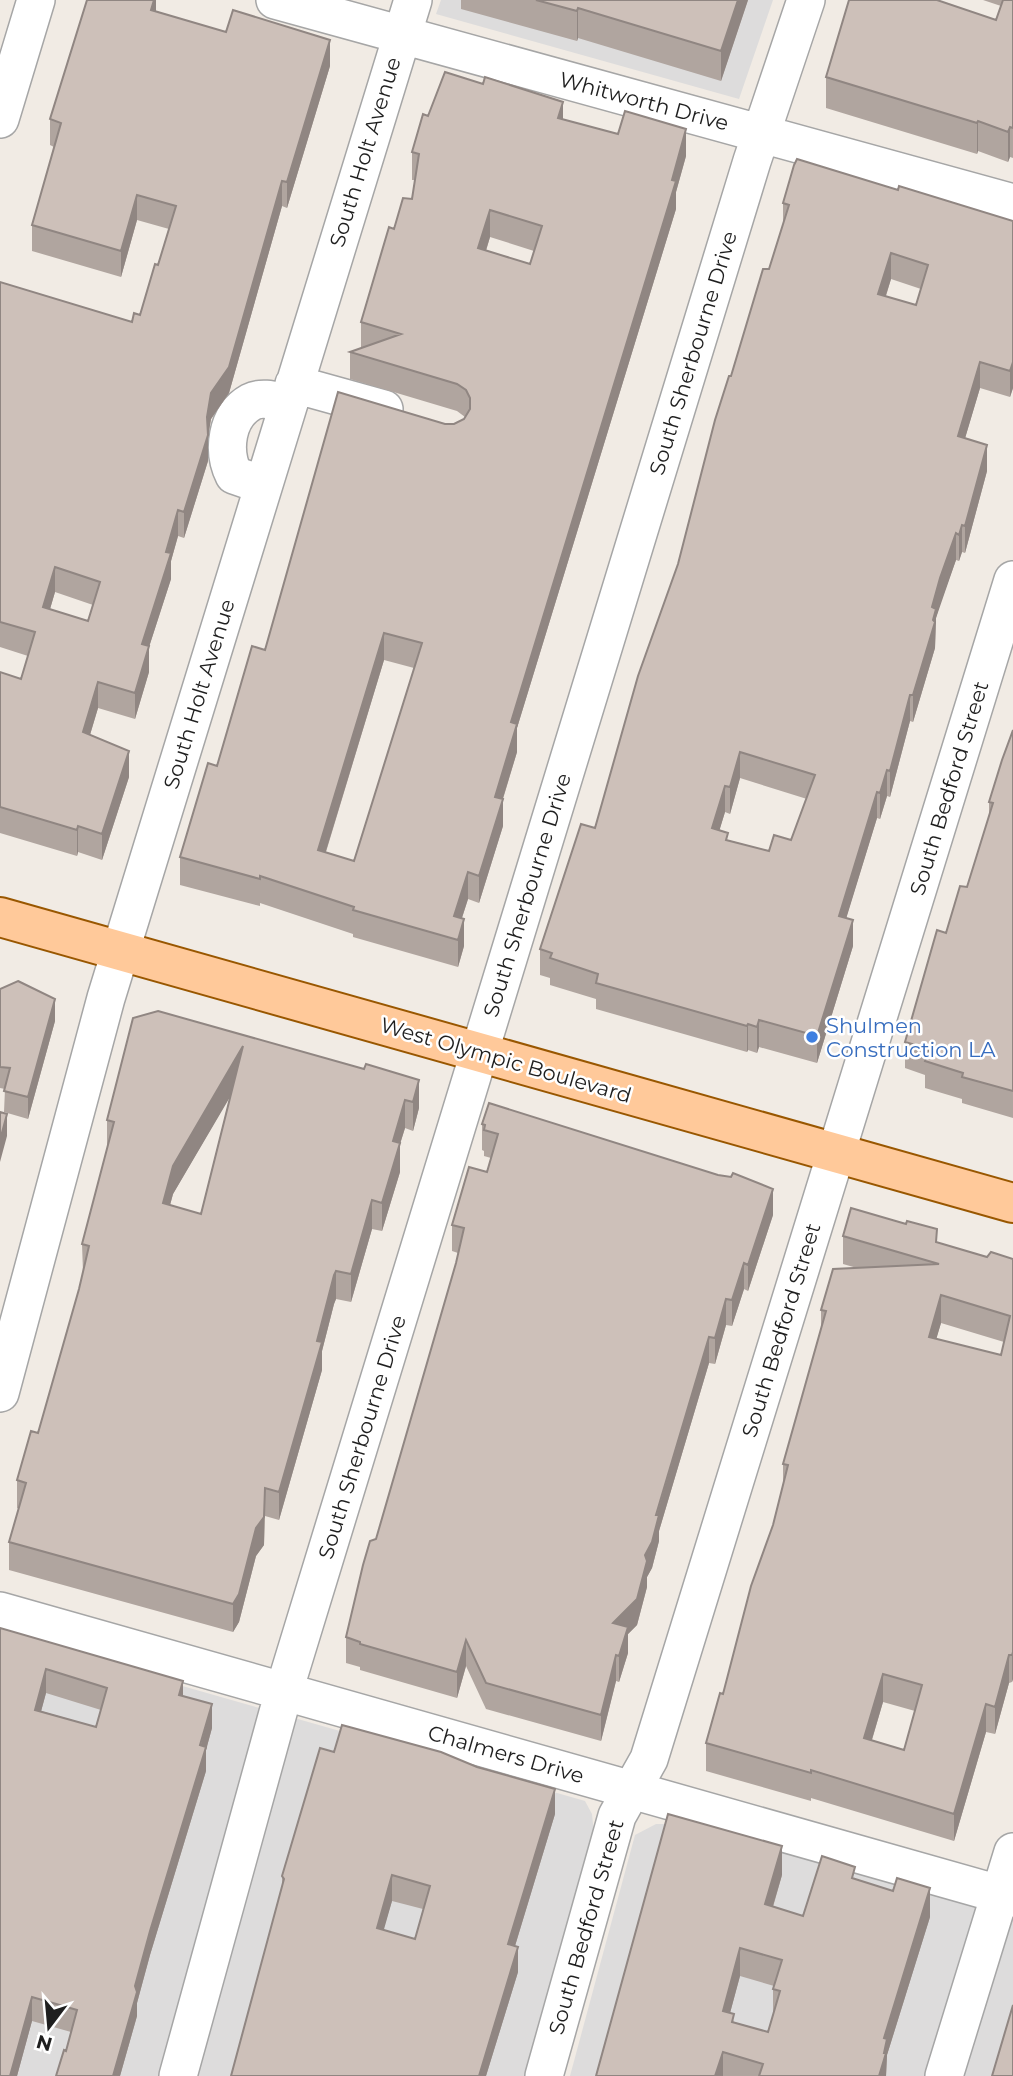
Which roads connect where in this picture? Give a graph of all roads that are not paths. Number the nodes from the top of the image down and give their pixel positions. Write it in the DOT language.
graph roads {
  1 [pos="36,0"];
  2 [pos="275,0"];
  3 [pos="413,0"];
  4 [pos="806,0"];
  5 [pos="402,34"];
  6 [pos="0,118"];
  7 [pos="761,133"];
  8 [pos="1013,203"];
  9 [pos="291,394"];
  10 [pos="416,419"];
  11 [pos="263,485"];
  12 [pos="1013,580"];
  13 [pos="0,917"];
  14 [pos="121,950"];
  15 [pos="479,1052"];
  16 [pos="836,1154"];
  17 [pos="1013,1203"];
  18 [pos="0,1393"];
  19 [pos="0,1611"];
  20 [pos="284,1691"];
  21 [pos="631,1790"];
  22 [pos="1013,1852"];
  23 [pos="1006,1896"];
  24 [pos="178,2076"];
  25 [pos="544,2076"];
  26 [pos="944,2076"];
  1 -- 6 [label="street"];
  2 -- 5 [label="street, Whitworth Drive"];
  3 -- 5 [label="street, South Holt Avenue"];
  4 -- 7 [label="street, South Sherbourne Drive"];
  5 -- 7 [label="street, Whitworth Drive"];
  5 -- 9 [label="street, South Holt Avenue"];
  7 -- 8 [label="street, Whitworth Drive"];
  7 -- 15 [label="street, South Sherbourne Drive"];
  9 -- 10 [label="street"];
  9 -- 11 [label="street, South Holt Avenue"];
  9 -- 11 [label="street"];
  11 -- 14 [label="street, South Holt Avenue"];
  12 -- 16 [label="street, South Bedford Street"];
  13 -- 14 [label="main road, West Olympic Boulevard"];
  14 -- 15 [label="main road, West Olympic Boulevard"];
  14 -- 18 [label="street, South Holt Avenue"];
  15 -- 16 [label="main road, West Olympic Boulevard"];
  15 -- 20 [label="street, South Sherbourne Drive"];
  16 -- 17 [label="main road, West Olympic Boulevard"];
  16 -- 21 [label="street, South Bedford Street"];
  19 -- 20 [label="street, Chalmers Drive"];
  20 -- 21 [label="street, Chalmers Drive"];
  20 -- 24 [label="street, South Sherbourne Drive"];
  21 -- 23 [label="street, Chalmers Drive"];
  21 -- 25 [label="street, South Bedford Street"];
  22 -- 23 [label="street"];
  23 -- 26 [label="street"];
}
